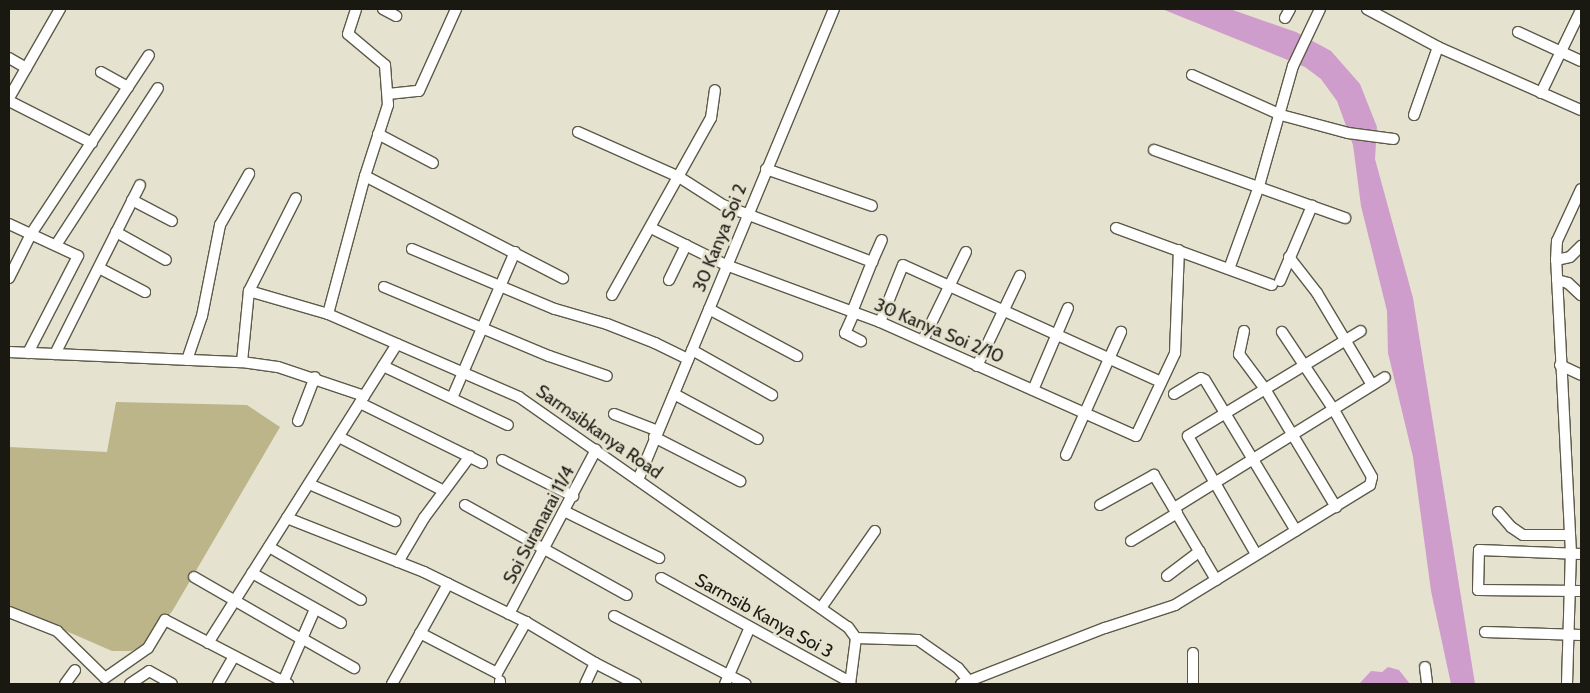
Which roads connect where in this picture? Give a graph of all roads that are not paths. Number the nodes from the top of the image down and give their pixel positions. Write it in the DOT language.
graph roads {
  1 [pos="60,9"];
  2 [pos="356,9"];
  3 [pos="383,9"];
  4 [pos="456,9"];
  5 [pos="834,9"];
  6 [pos="1320,9"];
  7 [pos="1367,9"];
  8 [pos="1579,11"];
  9 [pos="396,16"];
  10 [pos="1518,32"];
  11 [pos="1438,47"];
  12 [pos="1562,52"];
  13 [pos="149,55"];
  14 [pos="9,58"];
  15 [pos="1581,61"];
  16 [pos="26,68"];
  17 [pos="101,72"];
  18 [pos="1192,75"];
  19 [pos="128,87"];
  20 [pos="158,88"];
  21 [pos="715,90"];
  22 [pos="1541,93"];
  23 [pos="388,94"];
  24 [pos="9,100"];
  25 [pos="1581,110"];
  26 [pos="1281,115"];
  27 [pos="1414,115"];
  28 [pos="578,132"];
  29 [pos="378,134"];
  30 [pos="1394,139"];
  31 [pos="92,143"];
  32 [pos="1154,150"];
  33 [pos="433,163"];
  34 [pos="766,169"];
  35 [pos="249,174"];
  36 [pos="365,176"];
  37 [pos="679,177"];
  38 [pos="140,185"];
  39 [pos="1258,186"];
  40 [pos="1581,189"];
  41 [pos="296,198"];
  42 [pos="132,200"];
  43 [pos="872,206"];
  44 [pos="1312,206"];
  45 [pos="747,215"];
  46 [pos="1345,218"];
  47 [pos="172,221"];
  48 [pos="9,224"];
  49 [pos="651,228"];
  50 [pos="1116,228"];
  51 [pos="116,232"];
  52 [pos="31,234"];
  53 [pos="882,240"];
  54 [pos="56,245"];
  55 [pos="686,245"];
  56 [pos="1581,246"];
  57 [pos="412,249"];
  58 [pos="1179,250"];
  59 [pos="516,252"];
  60 [pos="966,252"];
  61 [pos="1289,257"];
  62 [pos="166,260"];
  63 [pos="1556,260"];
  64 [pos="872,262"];
  65 [pos="726,266"];
  66 [pos="99,268"];
  67 [pos="1229,269"];
  68 [pos="1020,276"];
  69 [pos="9,278"];
  70 [pos="563,278"];
  71 [pos="669,280"];
  72 [pos="1556,280"];
  73 [pos="950,286"];
  74 [pos="384,287"];
  75 [pos="499,287"];
  76 [pos="248,290"];
  77 [pos="146,292"];
  78 [pos="612,295"];
  79 [pos="1581,295"];
  80 [pos="1068,308"];
  81 [pos="708,309"];
  82 [pos="1004,311"];
  83 [pos="852,312"];
  84 [pos="328,314"];
  85 [pos="880,322"];
  86 [pos="482,328"];
  87 [pos="1361,330"];
  88 [pos="1244,331"];
  89 [pos="1121,332"];
  90 [pos="1282,332"];
  91 [pos="1057,335"];
  92 [pos="1345,339"];
  93 [pos="922,340"];
  94 [pos="861,341"];
  95 [pos="397,344"];
  96 [pos="9,352"];
  97 [pos="28,352"];
  98 [pos="55,354"];
  99 [pos="690,355"];
  100 [pos="797,356"];
  101 [pos="1109,358"];
  102 [pos="188,360"];
  103 [pos="242,362"];
  104 [pos="1304,364"];
  105 [pos="1560,365"];
  106 [pos="383,366"];
  107 [pos="977,366"];
  108 [pos="464,373"];
  109 [pos="1581,375"];
  110 [pos="607,376"];
  111 [pos="315,377"];
  112 [pos="1385,377"];
  113 [pos="1161,382"];
  114 [pos="1372,385"];
  115 [pos="1265,389"];
  116 [pos="1033,390"];
  117 [pos="674,394"];
  118 [pos="1174,394"];
  119 [pos="772,395"];
  120 [pos="452,398"];
  121 [pos="362,400"];
  122 [pos="1334,410"];
  123 [pos="1085,413"];
  124 [pos="1226,413"];
  125 [pos="614,414"];
  126 [pos="298,421"];
  127 [pos="508,425"];
  128 [pos="656,434"];
  129 [pos="339,436"];
  130 [pos="1293,436"];
  131 [pos="758,439"];
  132 [pos="596,450"];
  133 [pos="1066,455"];
  134 [pos="470,456"];
  135 [pos="502,460"];
  136 [pos="1254,460"];
  137 [pos="482,463"];
  138 [pos="638,480"];
  139 [pos="740,481"];
  140 [pos="1214,483"];
  141 [pos="309,484"];
  142 [pos="444,491"];
  143 [pos="573,496"];
  144 [pos="465,505"];
  145 [pos="1100,505"];
  146 [pos="1336,507"];
  147 [pos="1176,511"];
  148 [pos="566,512"];
  149 [pos="1498,512"];
  150 [pos="287,518"];
  151 [pos="395,521"];
  152 [pos="1296,531"];
  153 [pos="875,532"];
  154 [pos="1570,535"];
  155 [pos="1131,541"];
  156 [pos="269,547"];
  157 [pos="546,548"];
  158 [pos="1200,551"];
  159 [pos="1256,554"];
  160 [pos="1576,554"];
  161 [pos="658,558"];
  162 [pos="398,562"];
  163 [pos="252,573"];
  164 [pos="1167,576"];
  165 [pos="194,578"];
  166 [pos="661,578"];
  167 [pos="1216,580"];
  168 [pos="448,584"];
  169 [pos="1569,590"];
  170 [pos="1581,591"];
  171 [pos="627,595"];
  172 [pos="361,600"];
  173 [pos="233,602"];
  174 [pos="821,608"];
  175 [pos="315,609"];
  176 [pos="9,612"];
  177 [pos="509,614"];
  178 [pos="614,616"];
  179 [pos="526,622"];
  180 [pos="341,623"];
  181 [pos="750,627"];
  182 [pos="1486,632"];
  183 [pos="420,633"];
  184 [pos="1568,634"];
  185 [pos="1581,635"];
  186 [pos="856,638"];
  187 [pos="303,640"];
  188 [pos="208,642"];
  189 [pos="1193,653"];
  190 [pos="234,656"];
  191 [pos="595,663"];
  192 [pos="1425,666"];
  193 [pos="354,668"];
  194 [pos="75,670"];
  195 [pos="728,680"];
  196 [pos="286,683"];
  197 [pos="850,683"];
  198 [pos="965,683"];
  199 [pos="65,684"];
  200 [pos="130,684"];
  201 [pos="172,684"];
  202 [pos="218,684"];
  203 [pos="392,684"];
  204 [pos="585,684"];
  205 [pos="636,684"];
  206 [pos="746,684"];
  207 [pos="1192,684"];
  208 [pos="1427,684"];
  209 [pos="1567,684"];
  1 -- 16 [label="street"];
  2 -- 23 [label="street"];
  3 -- 9 [label="street"];
  4 -- 23 [label="street"];
  5 -- 34 [label="street, 30 Kanya Soi 2"];
  6 -- 26 [label="street"];
  7 -- 11 [label="street"];
  8 -- 12 [label="street"];
  10 -- 12 [label="street"];
  11 -- 22 [label="street"];
  11 -- 27 [label="street"];
  12 -- 15 [label="street"];
  12 -- 22 [label="street"];
  13 -- 19 [label="street"];
  14 -- 16 [label="street"];
  16 -- 24 [label="street"];
  17 -- 19 [label="street"];
  18 -- 26 [label="street"];
  19 -- 31 [label="street"];
  20 -- 54 [label="street"];
  21 -- 37 [label="street"];
  22 -- 25 [label="street"];
  23 -- 29 [label="street"];
  24 -- 31 [label="street"];
  26 -- 30 [label="street"];
  26 -- 39 [label="street"];
  28 -- 37 [label="street"];
  29 -- 33 [label="street"];
  29 -- 36 [label="street"];
  31 -- 52 [label="street"];
  32 -- 39 [label="street"];
  34 -- 43 [label="street"];
  34 -- 45 [label="street, 30 Kanya Soi 2"];
  35 -- 102 [label="street"];
  36 -- 59 [label="street"];
  36 -- 84 [label="street"];
  37 -- 45 [label="street"];
  37 -- 49 [label="street"];
  38 -- 42 [label="street"];
  39 -- 44 [label="street"];
  39 -- 67 [label="street"];
  40 -- 63 [label="street"];
  41 -- 76 [label="street"];
  42 -- 47 [label="street"];
  42 -- 51 [label="street"];
  44 -- 46 [label="street"];
  44 -- 61 [label="street"];
  45 -- 64 [label="street"];
  45 -- 65 [label="street, 30 Kanya Soi 2"];
  48 -- 52 [label="street"];
  49 -- 55 [label="street, 30 Kanya Soi 2/10"];
  49 -- 78 [label="street"];
  50 -- 58 [label="street"];
  51 -- 62 [label="street"];
  51 -- 66 [label="street"];
  52 -- 54 [label="street"];
  52 -- 69 [label="street"];
  53 -- 64 [label="street"];
  54 -- 97 [label="street"];
  55 -- 65 [label="street, 30 Kanya Soi 2/10"];
  55 -- 71 [label="street"];
  56 -- 63 [label="street"];
  57 -- 75 [label="street"];
  58 -- 67 [label="street"];
  58 -- 113 [label="street"];
  59 -- 70 [label="street"];
  59 -- 75 [label="street"];
  60 -- 73 [label="street"];
  61 -- 67 [label="street"];
  61 -- 92 [label="street"];
  63 -- 72 [label="street"];
  64 -- 83 [label="street"];
  65 -- 81 [label="street, 30 Kanya Soi 2"];
  65 -- 83 [label="street, 30 Kanya Soi 2/10"];
  66 -- 77 [label="street"];
  66 -- 98 [label="street"];
  68 -- 82 [label="street"];
  72 -- 79 [label="street"];
  72 -- 105 [label="street"];
  73 -- 82 [label="street"];
  73 -- 85 [label="street"];
  73 -- 93 [label="street"];
  74 -- 86 [label="street"];
  75 -- 86 [label="street"];
  75 -- 99 [label="street"];
  76 -- 84 [label="street, Sarmsibkanya Road"];
  76 -- 103 [label="street"];
  80 -- 91 [label="street"];
  81 -- 99 [label="street, 30 Kanya Soi 2"];
  81 -- 100 [label="street"];
  82 -- 91 [label="street"];
  82 -- 107 [label="street"];
  83 -- 85 [label="street, 30 Kanya Soi 2/10"];
  83 -- 94 [label="street"];
  84 -- 95 [label="street, Sarmsibkanya Road"];
  85 -- 93 [label="street, 30 Kanya Soi 2/10"];
  86 -- 108 [label="street"];
  86 -- 110 [label="street"];
  87 -- 92 [label="street"];
  88 -- 115 [label="street"];
  89 -- 101 [label="street"];
  90 -- 104 [label="street"];
  91 -- 101 [label="street"];
  91 -- 116 [label="street"];
  92 -- 104 [label="street"];
  92 -- 114 [label="street"];
  93 -- 107 [label="street, 30 Kanya Soi 2/10"];
  95 -- 106 [label="street"];
  95 -- 108 [label="street, Sarmsibkanya Road"];
  96 -- 97 [label="street"];
  97 -- 98 [label="street"];
  98 -- 102 [label="street"];
  99 -- 117 [label="street, 30 Kanya Soi 2"];
  99 -- 119 [label="street"];
  101 -- 113 [label="street"];
  101 -- 123 [label="street"];
  102 -- 103 [label="street"];
  103 -- 111 [label="street"];
  104 -- 115 [label="street"];
  104 -- 122 [label="street"];
  105 -- 109 [label="street"];
  105 -- 154 [label="street"];
  106 -- 120 [label="street"];
  106 -- 121 [label="street"];
  107 -- 116 [label="street, 30 Kanya Soi 2/10"];
  108 -- 120 [label="street"];
  108 -- 132 [label="street, Sarmsibkanya Road"];
  111 -- 121 [label="street"];
  111 -- 126 [label="street"];
  112 -- 114 [label="street"];
  113 -- 123 [label="street, 30 Kanya Soi 2/10"];
  114 -- 122 [label="street"];
  115 -- 124 [label="street"];
  115 -- 130 [label="street"];
  116 -- 123 [label="street, 30 Kanya Soi 2/10"];
  117 -- 128 [label="street, 30 Kanya Soi 2"];
  117 -- 131 [label="street"];
  118 -- 124 [label="street"];
  120 -- 127 [label="street"];
  121 -- 129 [label="street"];
  121 -- 134 [label="street"];
  122 -- 130 [label="street"];
  122 -- 146 [label="street"];
  123 -- 133 [label="street"];
  124 -- 136 [label="street"];
  124 -- 140 [label="street"];
  125 -- 128 [label="street"];
  128 -- 138 [label="street, 30 Kanya Soi 2"];
  128 -- 139 [label="street"];
  129 -- 141 [label="street"];
  129 -- 142 [label="street"];
  130 -- 136 [label="street"];
  130 -- 146 [label="street"];
  132 -- 138 [label="street, Sarmsibkanya Road"];
  132 -- 143 [label="street, Soi Suranarai 11/4"];
  134 -- 137 [label="street"];
  134 -- 142 [label="street"];
  135 -- 143 [label="street"];
  136 -- 140 [label="street"];
  136 -- 152 [label="street"];
  138 -- 174 [label="street, Sarmsibkanya Road"];
  140 -- 147 [label="street"];
  140 -- 159 [label="street"];
  141 -- 150 [label="street"];
  141 -- 151 [label="street"];
  142 -- 162 [label="street"];
  143 -- 148 [label="street, Soi Suranarai 11/4"];
  144 -- 157 [label="street"];
  145 -- 147 [label="street"];
  146 -- 152 [label="street"];
  147 -- 155 [label="street"];
  147 -- 158 [label="street"];
  148 -- 157 [label="street, Soi Suranarai 11/4"];
  148 -- 161 [label="street"];
  149 -- 154 [label="street"];
  150 -- 156 [label="street"];
  150 -- 162 [label="street"];
  152 -- 159 [label="street"];
  153 -- 174 [label="street"];
  154 -- 160 [label="street"];
  156 -- 163 [label="street"];
  156 -- 172 [label="street"];
  157 -- 171 [label="street"];
  157 -- 177 [label="street, Soi Suranarai 11/4"];
  158 -- 164 [label="street"];
  158 -- 167 [label="street"];
  159 -- 167 [label="street"];
  160 -- 169 [label="street"];
  160 -- 169 [label="street"];
  162 -- 168 [label="street"];
  163 -- 173 [label="street"];
  163 -- 175 [label="street"];
  165 -- 173 [label="street"];
  166 -- 181 [label="street, Sarmsib Kanya Soi 3"];
  167 -- 198 [label="street"];
  168 -- 177 [label="street"];
  168 -- 183 [label="street"];
  169 -- 170 [label="street"];
  169 -- 184 [label="street"];
  173 -- 187 [label="street"];
  173 -- 188 [label="street"];
  174 -- 186 [label="street, Sarmsibkanya Road"];
  175 -- 180 [label="street"];
  175 -- 187 [label="street"];
  176 -- 188 [label="street"];
  177 -- 179 [label="street"];
  178 -- 195 [label="street"];
  179 -- 183 [label="street"];
  179 -- 191 [label="street"];
  181 -- 195 [label="street"];
  181 -- 197 [label="street, Sarmsib Kanya Soi 3"];
  182 -- 184 [label="street"];
  183 -- 203 [label="street"];
  184 -- 185 [label="street"];
  184 -- 209 [label="street"];
  186 -- 197 [label="street"];
  186 -- 198 [label="street"];
  187 -- 193 [label="street"];
  187 -- 196 [label="street"];
  188 -- 190 [label="street"];
  189 -- 207 [label="street"];
  190 -- 196 [label="street"];
  190 -- 202 [label="street"];
  191 -- 204 [label="street"];
  191 -- 205 [label="street"];
  192 -- 208 [label="street"];
  194 -- 199 [label="street"];
  195 -- 206 [label="street"];
  200 -- 201 [label="street"];
}
